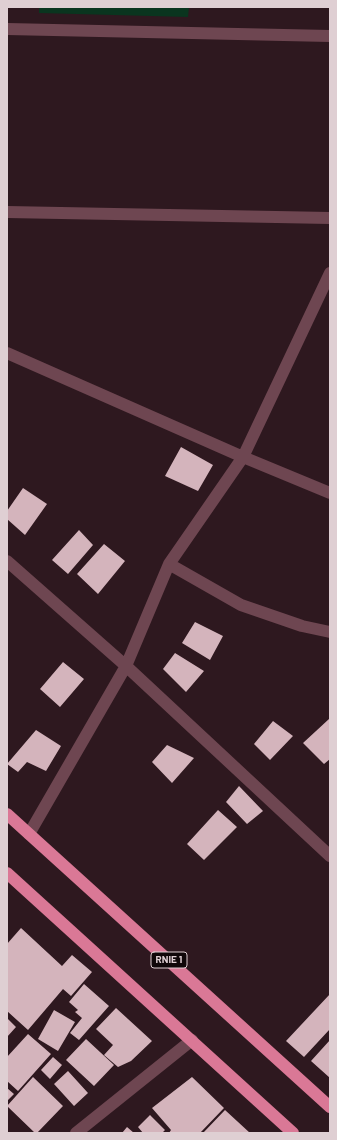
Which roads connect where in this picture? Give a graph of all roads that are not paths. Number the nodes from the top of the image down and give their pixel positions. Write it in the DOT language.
graph roads {
  1 [pos="7,29"];
  2 [pos="330,36"];
  3 [pos="7,212"];
  4 [pos="330,218"];
  5 [pos="330,273"];
  6 [pos="324,299"];
  7 [pos="7,353"];
  8 [pos="243,457"];
  9 [pos="330,492"];
  10 [pos="7,561"];
  11 [pos="169,564"];
  12 [pos="330,632"];
  13 [pos="126,666"];
  14 [pos="7,814"];
  15 [pos="30,834"];
  16 [pos="330,856"];
  17 [pos="7,873"];
  18 [pos="192,1040"];
  19 [pos="330,1106"];
  20 [pos="76,1133"];
  21 [pos="293,1133"];
  1 -- 2 [label="street"];
  3 -- 4 [label="street"];
  5 -- 6 [label="street"];
  6 -- 8 [label="street"];
  7 -- 8 [label="street"];
  8 -- 9 [label="street"];
  8 -- 11 [label="street"];
  10 -- 13 [label="street"];
  11 -- 12 [label="street"];
  11 -- 13 [label="street"];
  13 -- 15 [label="street"];
  13 -- 16 [label="street"];
  14 -- 15 [label="highway, RNIE 1"];
  15 -- 19 [label="highway, RNIE 1"];
  17 -- 18 [label="highway"];
  18 -- 20 [label="street"];
  18 -- 21 [label="highway"];
}
